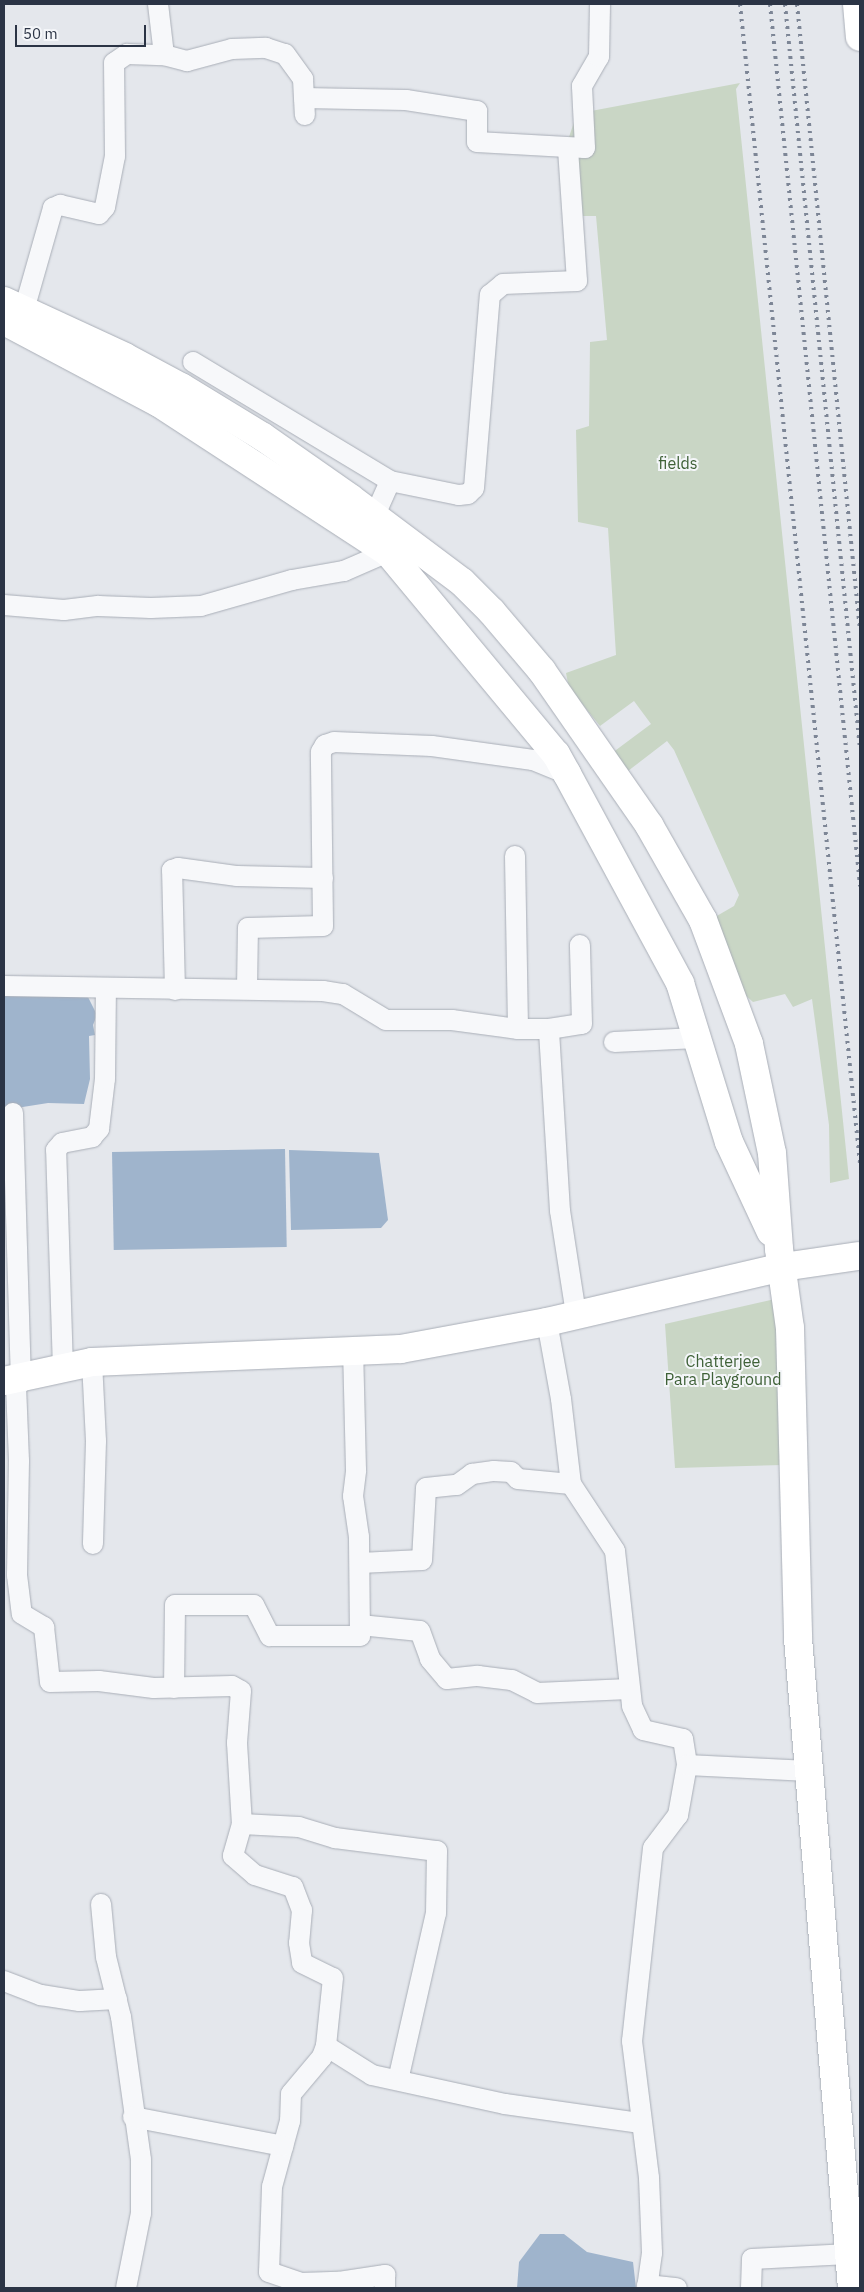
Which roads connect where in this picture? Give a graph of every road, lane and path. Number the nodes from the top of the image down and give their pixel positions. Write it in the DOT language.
graph roads {
  1 [pos="158,4"];
  2 [pos="600,4"];
  3 [pos="857,4"];
  4 [pos="860,37"];
  5 [pos="164,55"];
  6 [pos="568,148"];
  7 [pos="10,311"];
  8 [pos="193,362"];
  9 [pos="390,481"];
  10 [pos="375,515"];
  11 [pos="388,552"];
  12 [pos="4,605"];
  13 [pos="567,774"];
  14 [pos="515,856"];
  15 [pos="323,878"];
  16 [pos="580,945"];
  17 [pos="4,986"];
  18 [pos="106,988"];
  19 [pos="247,989"];
  20 [pos="175,990"];
  21 [pos="548,1028"];
  22 [pos="518,1029"];
  23 [pos="697,1038"];
  24 [pos="614,1042"];
  25 [pos="13,1113"];
  26 [pos="858,1256"];
  27 [pos="781,1258"];
  28 [pos="576,1314"];
  29 [pos="547,1322"];
  30 [pos="353,1351"];
  31 [pos="92,1362"];
  32 [pos="63,1368"];
  33 [pos="18,1378"];
  34 [pos="571,1484"];
  35 [pos="93,1544"];
  36 [pos="360,1563"];
  37 [pos="360,1625"];
  38 [pos="174,1688"];
  39 [pos="630,1689"];
  40 [pos="687,1765"];
  41 [pos="809,1771"];
  42 [pos="242,1824"];
  43 [pos="101,1904"];
  44 [pos="4,1981"];
  45 [pos="117,1999"];
  46 [pos="326,2046"];
  47 [pos="398,2080"];
  48 [pos="134,2117"];
  49 [pos="642,2123"];
  50 [pos="283,2146"];
  51 [pos="849,2254"];
  52 [pos="647,2287"];
  53 [pos="126,2288"];
  54 [pos="385,2288"];
  55 [pos="677,2288"];
  56 [pos="751,2288"];
  57 [pos="852,2288"];
  1 -- 5 [label="street"];
  2 -- 6 [label="street"];
  3 -- 4 [label="main road"];
  5 -- 6 [label="street"];
  5 -- 7 [label="street"];
  6 -- 9 [label="street"];
  7 -- 10 [label="main road"];
  7 -- 11 [label="main road"];
  8 -- 9 [label="street"];
  9 -- 10 [label="street"];
  10 -- 27 [label="main road"];
  11 -- 12 [label="street"];
  11 -- 13 [label="main road"];
  13 -- 15 [label="street"];
  13 -- 23 [label="main road"];
  14 -- 22 [label="street"];
  15 -- 19 [label="street"];
  15 -- 20 [label="street"];
  16 -- 21 [label="street"];
  17 -- 18 [label="street"];
  18 -- 20 [label="street"];
  18 -- 32 [label="street"];
  19 -- 20 [label="street"];
  19 -- 22 [label="street"];
  21 -- 22 [label="street"];
  21 -- 28 [label="street"];
  23 -- 24 [label="street"];
  23 -- 27 [label="main road"];
  25 -- 33 [label="street"];
  26 -- 27 [label="main road"];
  27 -- 28 [label="main road"];
  27 -- 41 [label="main road"];
  28 -- 29 [label="main road"];
  29 -- 30 [label="main road"];
  29 -- 34 [label="street"];
  30 -- 31 [label="main road"];
  30 -- 36 [label="street"];
  31 -- 32 [label="main road"];
  31 -- 35 [label="street"];
  32 -- 33 [label="main road"];
  33 -- 38 [label="street"];
  34 -- 36 [label="street"];
  34 -- 39 [label="street"];
  36 -- 37 [label="street"];
  37 -- 38 [label="street"];
  37 -- 39 [label="street"];
  38 -- 42 [label="street"];
  39 -- 40 [label="street"];
  40 -- 41 [label="street"];
  40 -- 49 [label="street"];
  41 -- 51 [label="main road"];
  42 -- 46 [label="street"];
  42 -- 47 [label="street"];
  43 -- 45 [label="street"];
  44 -- 45 [label="street"];
  45 -- 48 [label="street"];
  46 -- 47 [label="street"];
  46 -- 50 [label="street"];
  47 -- 49 [label="street"];
  48 -- 50 [label="street"];
  48 -- 53 [label="street"];
  49 -- 52 [label="street"];
  50 -- 54 [label="street"];
  51 -- 56 [label="street"];
  51 -- 57 [label="main road"];
  52 -- 55 [label="street"];
}
